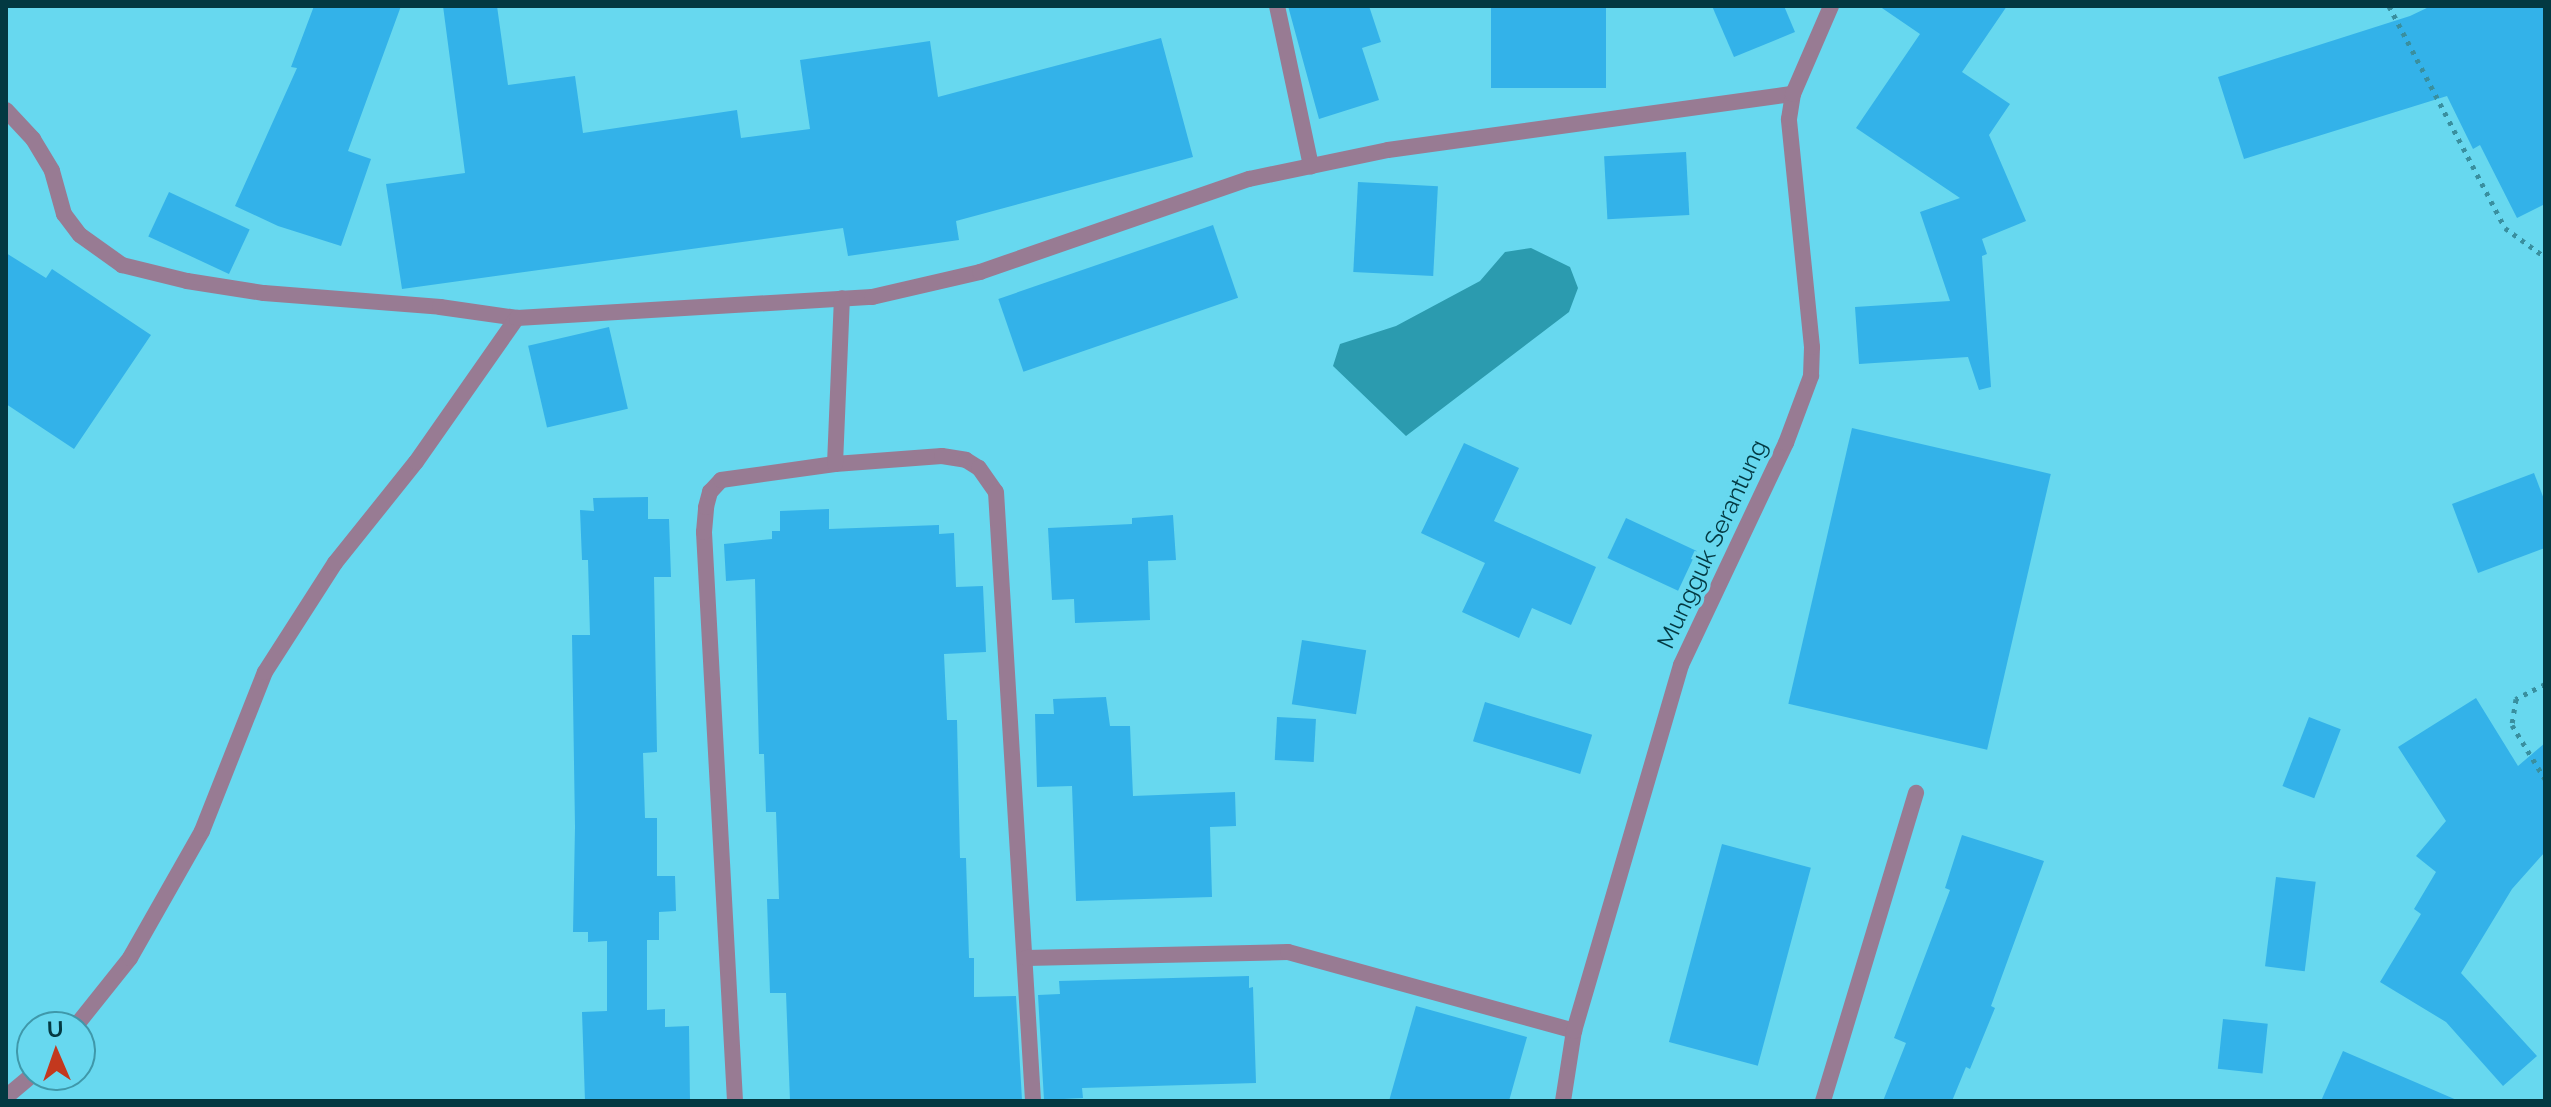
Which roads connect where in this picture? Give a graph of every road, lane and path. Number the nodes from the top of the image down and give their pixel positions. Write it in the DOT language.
graph roads {
  1 [pos="1277,6"];
  2 [pos="1831,6"];
  3 [pos="2389,6"];
  4 [pos="1793,94"];
  5 [pos="6,110"];
  6 [pos="1311,166"];
  7 [pos="2545,257"];
  8 [pos="842,298"];
  9 [pos="517,318"];
  10 [pos="835,464"];
  11 [pos="2545,684"];
  12 [pos="2545,779"];
  13 [pos="1916,793"];
  14 [pos="1026,958"];
  15 [pos="88,1011"];
  16 [pos="1574,1031"];
  17 [pos="735,1101"];
  18 [pos="1033,1101"];
  19 [pos="1563,1101"];
  20 [pos="1823,1101"];
  1 -- 6 [label="street"];
  2 -- 4 [label="street, Mungguk Serantung"];
  3 -- 7 [label="path"];
  4 -- 6 [label="street"];
  4 -- 16 [label="street, Mungguk Serantung"];
  5 -- 9 [label="street"];
  6 -- 8 [label="street"];
  8 -- 9 [label="street"];
  8 -- 10 [label="street"];
  9 -- 15 [label="street"];
  10 -- 14 [label="street"];
  10 -- 17 [label="street"];
  11 -- 12 [label="path"];
  13 -- 20 [label="street"];
  14 -- 16 [label="street"];
  14 -- 18 [label="street"];
  16 -- 19 [label="street, Mungguk Serantung"];
}
